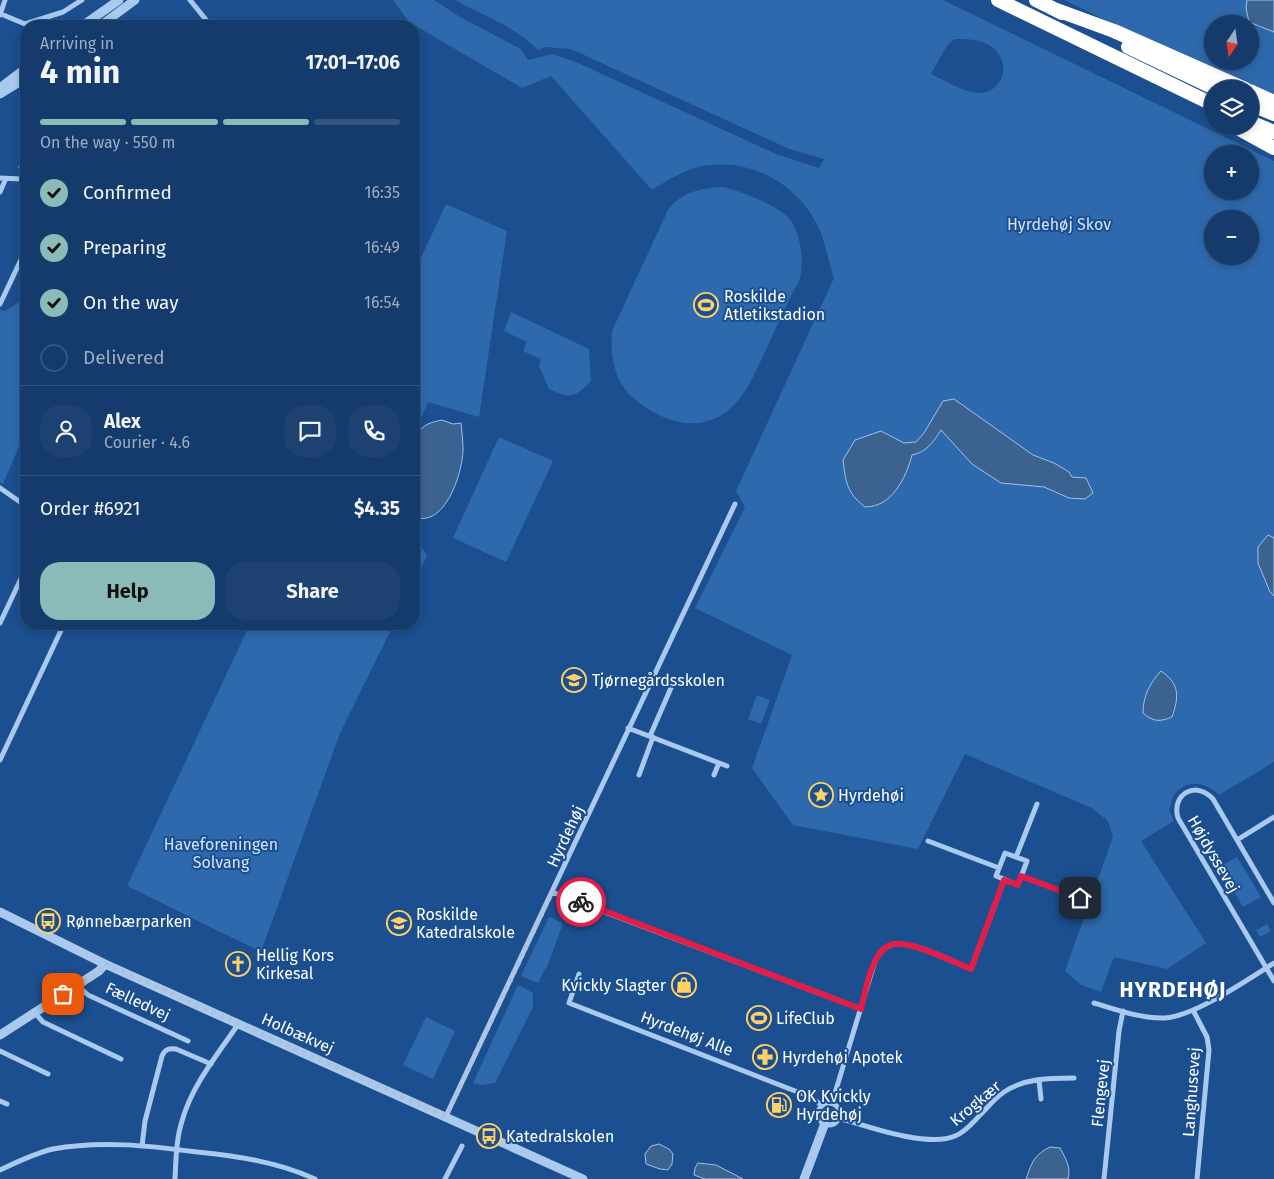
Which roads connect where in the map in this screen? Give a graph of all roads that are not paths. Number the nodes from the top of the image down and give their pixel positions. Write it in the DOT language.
graph roads {
  1 [pos="5,0"];
  2 [pos="82,0"];
  3 [pos="119,0"];
  4 [pos="135,0"];
  5 [pos="190,0"];
  6 [pos="998,0"];
  7 [pos="1036,0"];
  8 [pos="1054,9"];
  9 [pos="0,14"];
  10 [pos="40,20"];
  11 [pos="91,20"];
  12 [pos="108,20"];
  13 [pos="206,20"];
  14 [pos="20,22"];
  15 [pos="1141,71"];
  16 [pos="20,73"];
  17 [pos="1225,80"];
  18 [pos="20,82"];
  19 [pos="1204,83"];
  20 [pos="0,88"];
  21 [pos="0,94"];
  22 [pos="1259,95"];
  23 [pos="1204,100"];
  24 [pos="1274,102"];
  25 [pos="1259,108"];
  26 [pos="1204,111"];
  27 [pos="1274,114"];
  28 [pos="1259,126"];
  29 [pos="1274,132"];
  30 [pos="1250,135"];
  31 [pos="1274,148"];
  32 [pos="3,178"];
  33 [pos="20,178"];
  34 [pos="0,192"];
  35 [pos="20,262"];
  36 [pos="0,304"];
  37 [pos="0,488"];
  38 [pos="20,502"];
  39 [pos="735,504"];
  40 [pos="20,581"];
  41 [pos="0,623"];
  42 [pos="61,630"];
  43 [pos="674,681"];
  44 [pos="628,728"];
  45 [pos="652,737"];
  46 [pos="0,760"];
  47 [pos="718,762"];
  48 [pos="727,766"];
  49 [pos="714,774"];
  50 [pos="639,775"];
  51 [pos="1037,804"];
  52 [pos="1274,817"];
  53 [pos="1237,840"];
  54 [pos="928,841"];
  55 [pos="1016,858"];
  56 [pos="999,868"];
  57 [pos="1021,876"];
  58 [pos="1004,880"];
  59 [pos="552,892"];
  60 [pos="1080,898"];
  61 [pos="1274,903"];
  62 [pos="0,912"];
  63 [pos="1274,963"];
  64 [pos="105,964"];
  65 [pos="1266,968"];
  66 [pos="579,974"];
  67 [pos="1274,981"];
  68 [pos="77,986"];
  69 [pos="1094,1003"];
  70 [pos="861,1009"];
  71 [pos="1193,1010"];
  72 [pos="1123,1011"];
  73 [pos="34,1013"];
  74 [pos="239,1023"];
  75 [pos="0,1036"];
  76 [pos="188,1041"];
  77 [pos="0,1050"];
  78 [pos="122,1059"];
  79 [pos="211,1064"];
  80 [pos="48,1074"];
  81 [pos="1074,1078"];
  82 [pos="1039,1080"];
  83 [pos="1041,1099"];
  84 [pos="0,1101"];
  85 [pos="832,1103"];
  86 [pos="7,1104"];
  87 [pos="822,1105"];
  88 [pos="446,1116"];
  89 [pos="839,1118"];
  90 [pos="825,1123"];
  91 [pos="142,1146"];
  92 [pos="462,1146"];
  93 [pos="177,1149"];
  94 [pos="0,1170"];
  95 [pos="298,1171"];
  96 [pos="175,1179"];
  97 [pos="297,1179"];
  98 [pos="315,1179"];
  99 [pos="445,1179"];
  100 [pos="584,1179"];
  101 [pos="804,1179"];
  102 [pos="1104,1179"];
  103 [pos="1196,1179"];
  1 -- 9 [label="street"];
  2 -- 10 [label="street"];
  3 -- 11 [label="street"];
  4 -- 12 [label="street"];
  5 -- 13 [label="street"];
  6 -- 15 [label="highway"];
  7 -- 8 [label="highway"];
  8 -- 17 [label="highway"];
  8 -- 19 [label="highway"];
  9 -- 14 [label="street"];
  15 -- 23 [label="highway"];
  15 -- 26 [label="highway"];
  16 -- 20 [label="street"];
  18 -- 21 [label="street"];
  22 -- 24 [label="highway"];
  25 -- 27 [label="highway"];
  28 -- 29 [label="highway"];
  30 -- 31 [label="highway"];
  32 -- 33 [label="street"];
  32 -- 34 [label="street"];
  35 -- 36 [label="street"];
  37 -- 38 [label="street"];
  39 -- 44 [label="street, Hyrdehøj"];
  40 -- 41 [label="street"];
  42 -- 46 [label="street"];
  43 -- 45 [label="street"];
  44 -- 45 [label="street"];
  44 -- 59 [label="street, Hyrdehøj"];
  45 -- 47 [label="street"];
  45 -- 50 [label="street"];
  47 -- 48 [label="street"];
  47 -- 49 [label="street"];
  51 -- 55 [label="street"];
  52 -- 53 [label="street"];
  53 -- 61 [label="street, Højdyssevej"];
  53 -- 65 [label="street, Højdyssevej"];
  54 -- 56 [label="street"];
  55 -- 56 [label="street"];
  55 -- 57 [label="street"];
  56 -- 58 [label="street"];
  57 -- 58 [label="street"];
  57 -- 60 [label="street"];
  58 -- 70 [label="street"];
  59 -- 70 [label="street"];
  59 -- 88 [label="street, Hyrdehøj"];
  62 -- 64 [label="street, Holbækvej"];
  63 -- 65 [label="street"];
  64 -- 68 [label="street, Fælledvej"];
  64 -- 74 [label="street, Holbækvej"];
  65 -- 67 [label="street, Højdyssevej"];
  65 -- 71 [label="street"];
  66 -- 87 [label="street, Hyrdehøj Alle"];
  68 -- 73 [label="street, Fælledvej"];
  68 -- 76 [label="street, Fælledvej"];
  69 -- 72 [label="street"];
  70 -- 85 [label="street"];
  71 -- 72 [label="street"];
  71 -- 103 [label="street, Langhusevej"];
  72 -- 102 [label="street, Flengevej"];
  73 -- 75 [label="street, Fælledvej"];
  73 -- 78 [label="street"];
  74 -- 79 [label="street"];
  74 -- 88 [label="street, Holbækvej"];
  77 -- 80 [label="street"];
  79 -- 91 [label="street"];
  79 -- 93 [label="street"];
  81 -- 82 [label="street, Krogkær"];
  82 -- 83 [label="street"];
  82 -- 89 [label="street, Krogkær"];
  84 -- 86 [label="street"];
  85 -- 87 [label="street"];
  85 -- 89 [label="street"];
  87 -- 90 [label="street"];
  88 -- 100 [label="street, Holbækvej"];
  89 -- 90 [label="street"];
  90 -- 101 [label="street"];
  91 -- 93 [label="street"];
  91 -- 94 [label="street"];
  92 -- 99 [label="street"];
  93 -- 95 [label="street"];
  93 -- 96 [label="street"];
  95 -- 97 [label="street"];
  95 -- 98 [label="street"];
}
